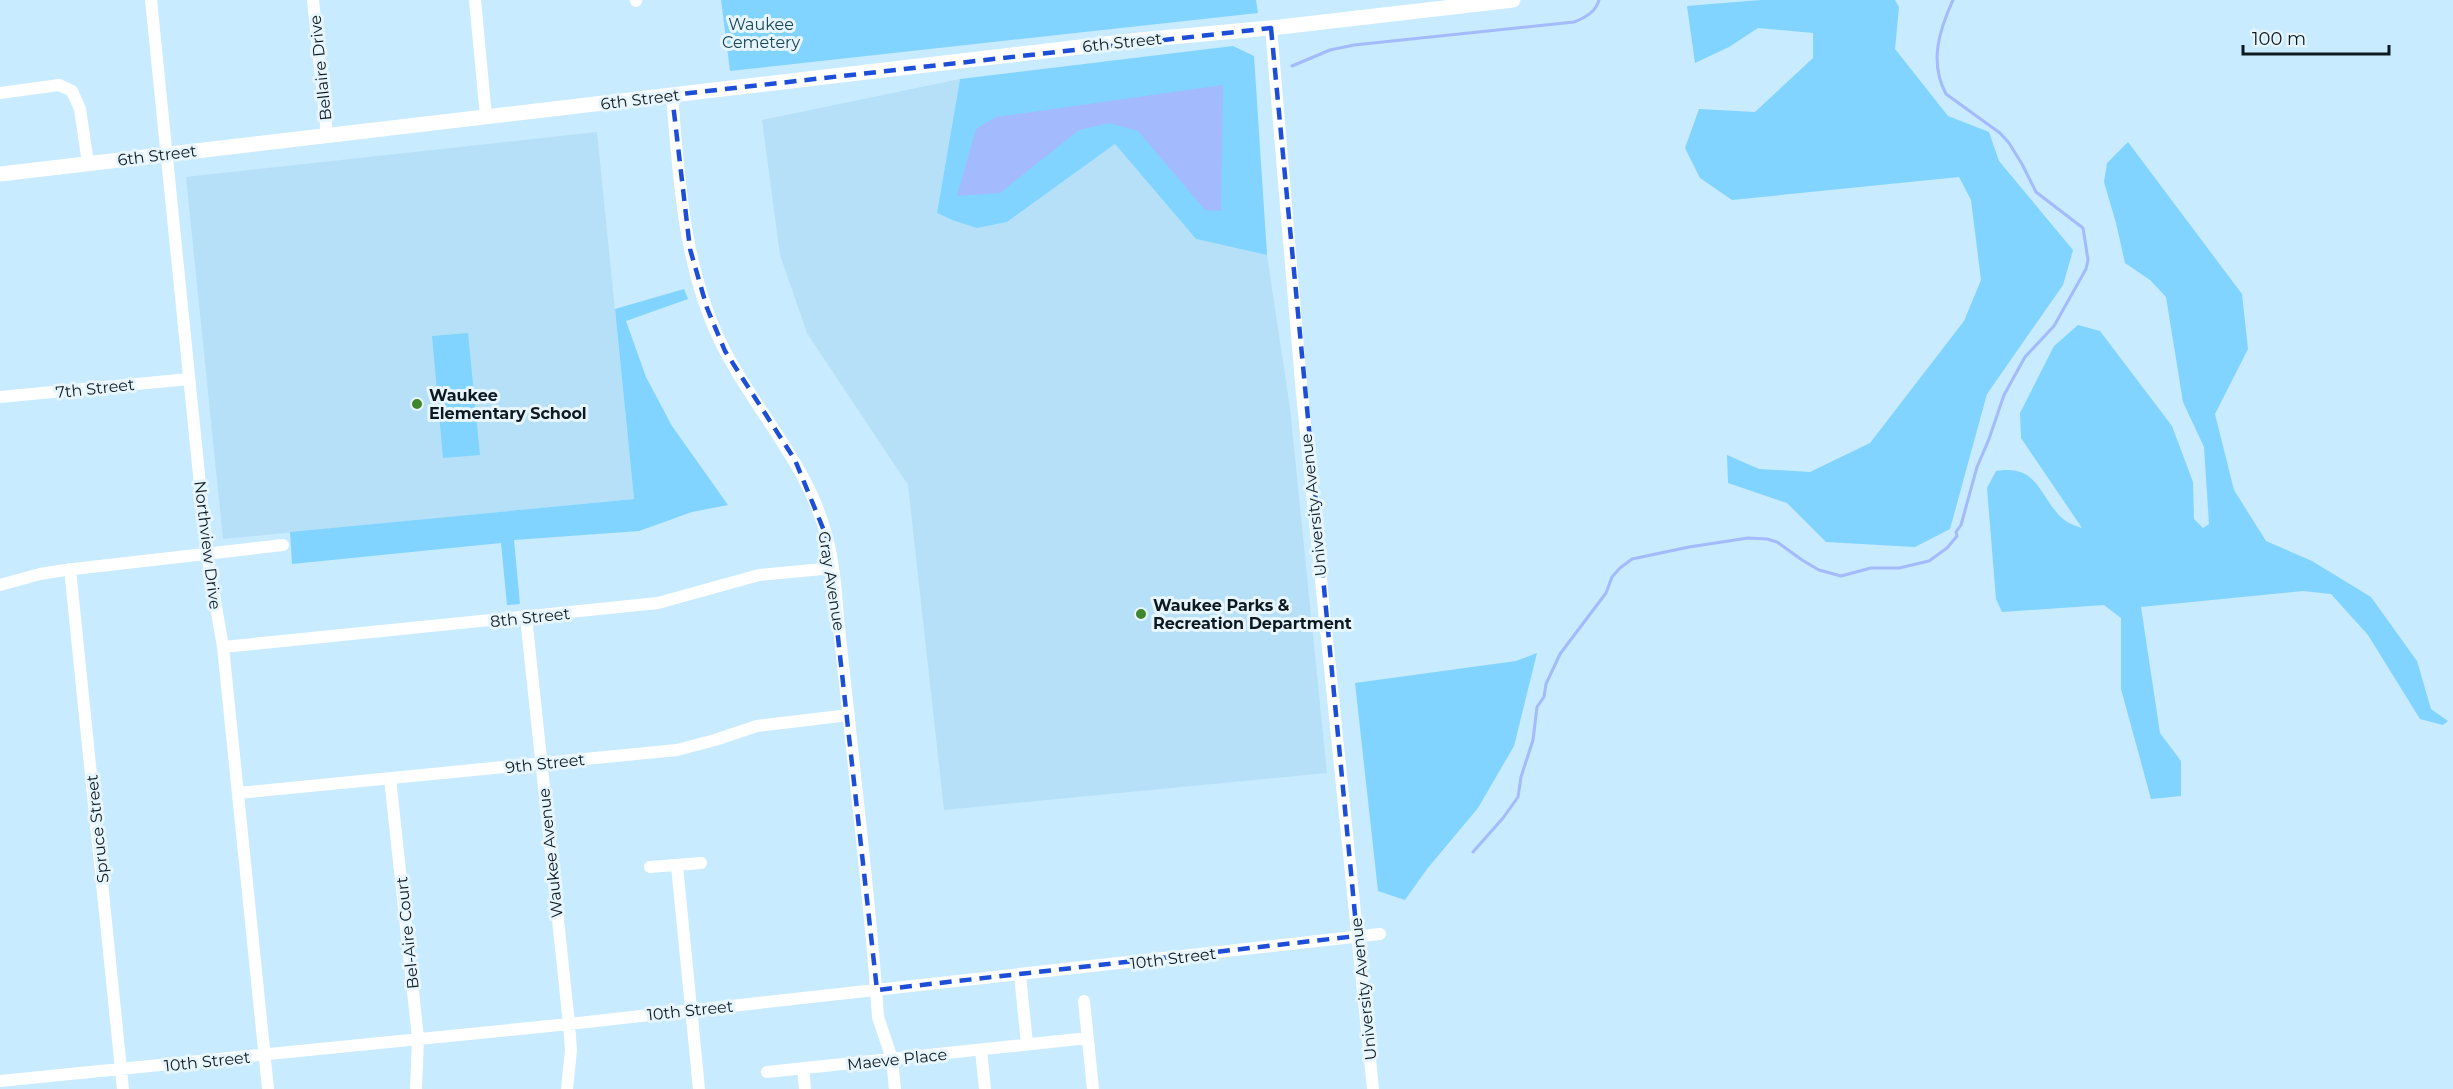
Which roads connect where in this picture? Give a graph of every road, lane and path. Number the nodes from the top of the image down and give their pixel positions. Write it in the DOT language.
graph roads {
  1 [pos="151,0"];
  2 [pos="314,0"];
  3 [pos="475,0"];
  4 [pos="1513,0"];
  5 [pos="1275,28"];
  6 [pos="0,93"];
  7 [pos="672,95"];
  8 [pos="486,117"];
  9 [pos="327,135"];
  10 [pos="167,154"];
  11 [pos="88,163"];
  12 [pos="0,174"];
  13 [pos="189,379"];
  14 [pos="0,397"];
  15 [pos="283,545"];
  16 [pos="207,554"];
  17 [pos="833,568"];
  18 [pos="69,569"];
  19 [pos="0,585"];
  20 [pos="526,618"];
  21 [pos="222,647"];
  22 [pos="849,715"];
  23 [pos="541,764"];
  24 [pos="390,778"];
  25 [pos="238,793"];
  26 [pos="701,863"];
  27 [pos="677,866"];
  28 [pos="650,867"];
  29 [pos="1380,934"];
  30 [pos="1357,936"];
  31 [pos="1020,975"];
  32 [pos="877,990"];
  33 [pos="1084,1001"];
  34 [pos="691,1010"];
  35 [pos="569,1024"];
  36 [pos="418,1038"];
  37 [pos="1088,1038"];
  38 [pos="1027,1044"];
  39 [pos="981,1050"];
  40 [pos="265,1055"];
  41 [pos="892,1059"];
  42 [pos="803,1068"];
  43 [pos="122,1069"];
  44 [pos="767,1072"];
  45 [pos="0,1081"];
  46 [pos="123,1089"];
  47 [pos="268,1089"];
  48 [pos="416,1089"];
  49 [pos="567,1089"];
  50 [pos="699,1089"];
  51 [pos="805,1089"];
  52 [pos="895,1089"];
  53 [pos="985,1089"];
  54 [pos="1093,1089"];
  55 [pos="1373,1089"];
  1 -- 10 [label="street, Northview Drive"];
  2 -- 9 [label="street, Bellaire Drive"];
  3 -- 8 [label="street"];
  4 -- 5 [label="main road, 6th Street"];
  5 -- 7 [label="main road, 6th Street"];
  5 -- 30 [label="street, University Avenue"];
  6 -- 11 [label="street"];
  7 -- 8 [label="main road, 6th Street"];
  7 -- 17 [label="street, Gray Avenue"];
  8 -- 9 [label="main road, 6th Street"];
  9 -- 10 [label="main road, 6th Street"];
  10 -- 11 [label="main road, 6th Street"];
  10 -- 13 [label="street, Northview Drive"];
  11 -- 12 [label="main road, 6th Street"];
  13 -- 14 [label="street, 7th Street"];
  13 -- 16 [label="street, Northview Drive"];
  15 -- 16 [label="street"];
  16 -- 18 [label="street"];
  16 -- 21 [label="street, Northview Drive"];
  17 -- 20 [label="street, 8th Street"];
  17 -- 22 [label="street, Gray Avenue"];
  18 -- 19 [label="street"];
  18 -- 43 [label="street, Spruce Street"];
  20 -- 21 [label="street, 8th Street"];
  20 -- 23 [label="street, Waukee Avenue"];
  21 -- 25 [label="street, Northview Drive"];
  22 -- 23 [label="street, 9th Street"];
  22 -- 32 [label="street, Gray Avenue"];
  23 -- 24 [label="street, 9th Street"];
  23 -- 35 [label="street, Waukee Avenue"];
  24 -- 25 [label="street, 9th Street"];
  24 -- 36 [label="street, Bel-Aire Court"];
  25 -- 40 [label="street, Northview Drive"];
  26 -- 27 [label="street"];
  27 -- 28 [label="street"];
  27 -- 34 [label="street"];
  29 -- 30 [label="street, 10th Street"];
  30 -- 31 [label="street, 10th Street"];
  30 -- 55 [label="street, University Avenue"];
  31 -- 32 [label="street, 10th Street"];
  31 -- 38 [label="street"];
  32 -- 34 [label="street, 10th Street"];
  32 -- 41 [label="street, Gray Avenue"];
  33 -- 37 [label="street"];
  34 -- 35 [label="street, 10th Street"];
  34 -- 50 [label="street"];
  35 -- 36 [label="street, 10th Street"];
  35 -- 49 [label="street, Waukee Avenue"];
  36 -- 40 [label="street, 10th Street"];
  36 -- 48 [label="street, Bel-Aire Court"];
  37 -- 38 [label="street, Maeve Place"];
  37 -- 54 [label="street"];
  38 -- 39 [label="street, Maeve Place"];
  39 -- 41 [label="street, Maeve Place"];
  39 -- 53 [label="street"];
  40 -- 43 [label="street, 10th Street"];
  40 -- 47 [label="street, Northview Drive"];
  41 -- 42 [label="street, Maeve Place"];
  41 -- 52 [label="street, Gray Avenue"];
  42 -- 44 [label="street, Maeve Place"];
  42 -- 51 [label="street"];
  43 -- 45 [label="street, 10th Street"];
  43 -- 46 [label="street, Spruce Street"];
}
